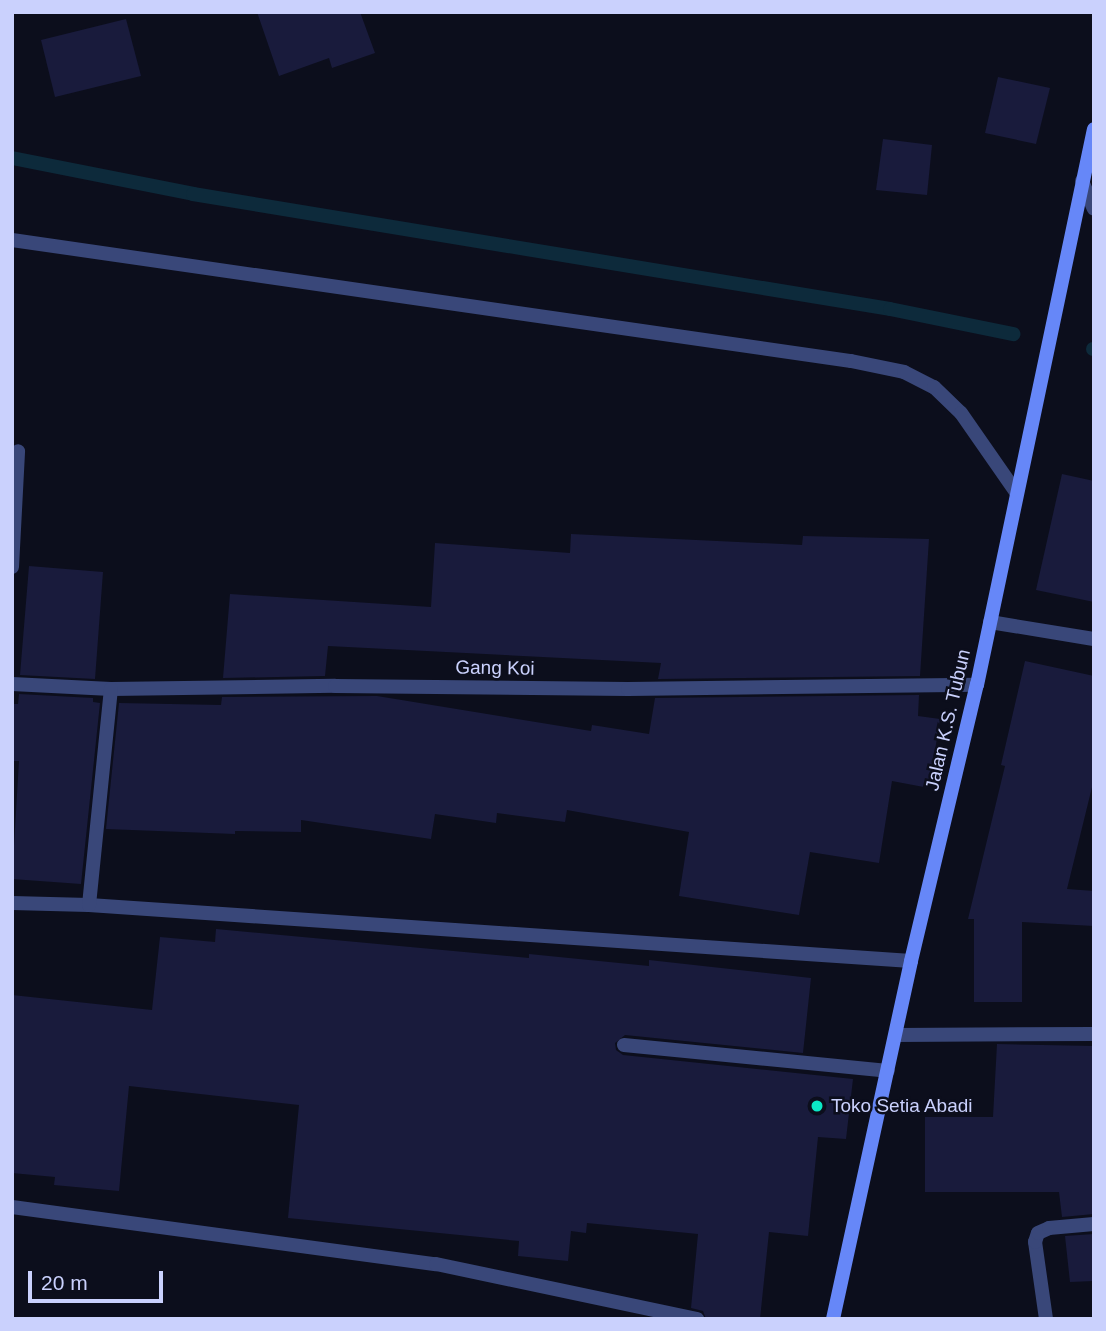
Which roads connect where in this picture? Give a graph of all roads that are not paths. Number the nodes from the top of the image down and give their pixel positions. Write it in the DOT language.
graph roads {
  1 [pos="1094,129"];
  2 [pos="1082,181"];
  3 [pos="1094,209"];
  4 [pos="12,240"];
  5 [pos="18,451"];
  6 [pos="1016,492"];
  7 [pos="12,567"];
  8 [pos="990,622"];
  9 [pos="1094,639"];
  10 [pos="12,684"];
  11 [pos="977,685"];
  12 [pos="111,690"];
  13 [pos="12,903"];
  14 [pos="89,905"];
  15 [pos="911,961"];
  16 [pos="1094,1034"];
  17 [pos="896,1035"];
  18 [pos="624,1045"];
  19 [pos="888,1071"];
  20 [pos="12,1207"];
  21 [pos="1094,1224"];
  22 [pos="698,1319"];
  23 [pos="833,1319"];
  24 [pos="1046,1319"];
  1 -- 2 [label="street, Jalan K.S. Tubun"];
  2 -- 3 [label="street"];
  2 -- 6 [label="street, Jalan K.S. Tubun"];
  4 -- 6 [label="street"];
  5 -- 7 [label="street"];
  6 -- 8 [label="street, Jalan K.S. Tubun"];
  8 -- 9 [label="street"];
  8 -- 11 [label="street, Jalan K.S. Tubun"];
  10 -- 12 [label="street, Gang Koi"];
  11 -- 12 [label="street, Gang Koi"];
  11 -- 15 [label="street, Jalan K.S. Tubun"];
  12 -- 14 [label="street"];
  13 -- 14 [label="street"];
  14 -- 15 [label="street"];
  15 -- 17 [label="street, Jalan K.S. Tubun"];
  16 -- 17 [label="street"];
  17 -- 19 [label="street, Jalan K.S. Tubun"];
  18 -- 19 [label="street"];
  19 -- 23 [label="street, Jalan K.S. Tubun"];
  20 -- 22 [label="street"];
  21 -- 24 [label="street"];
}
